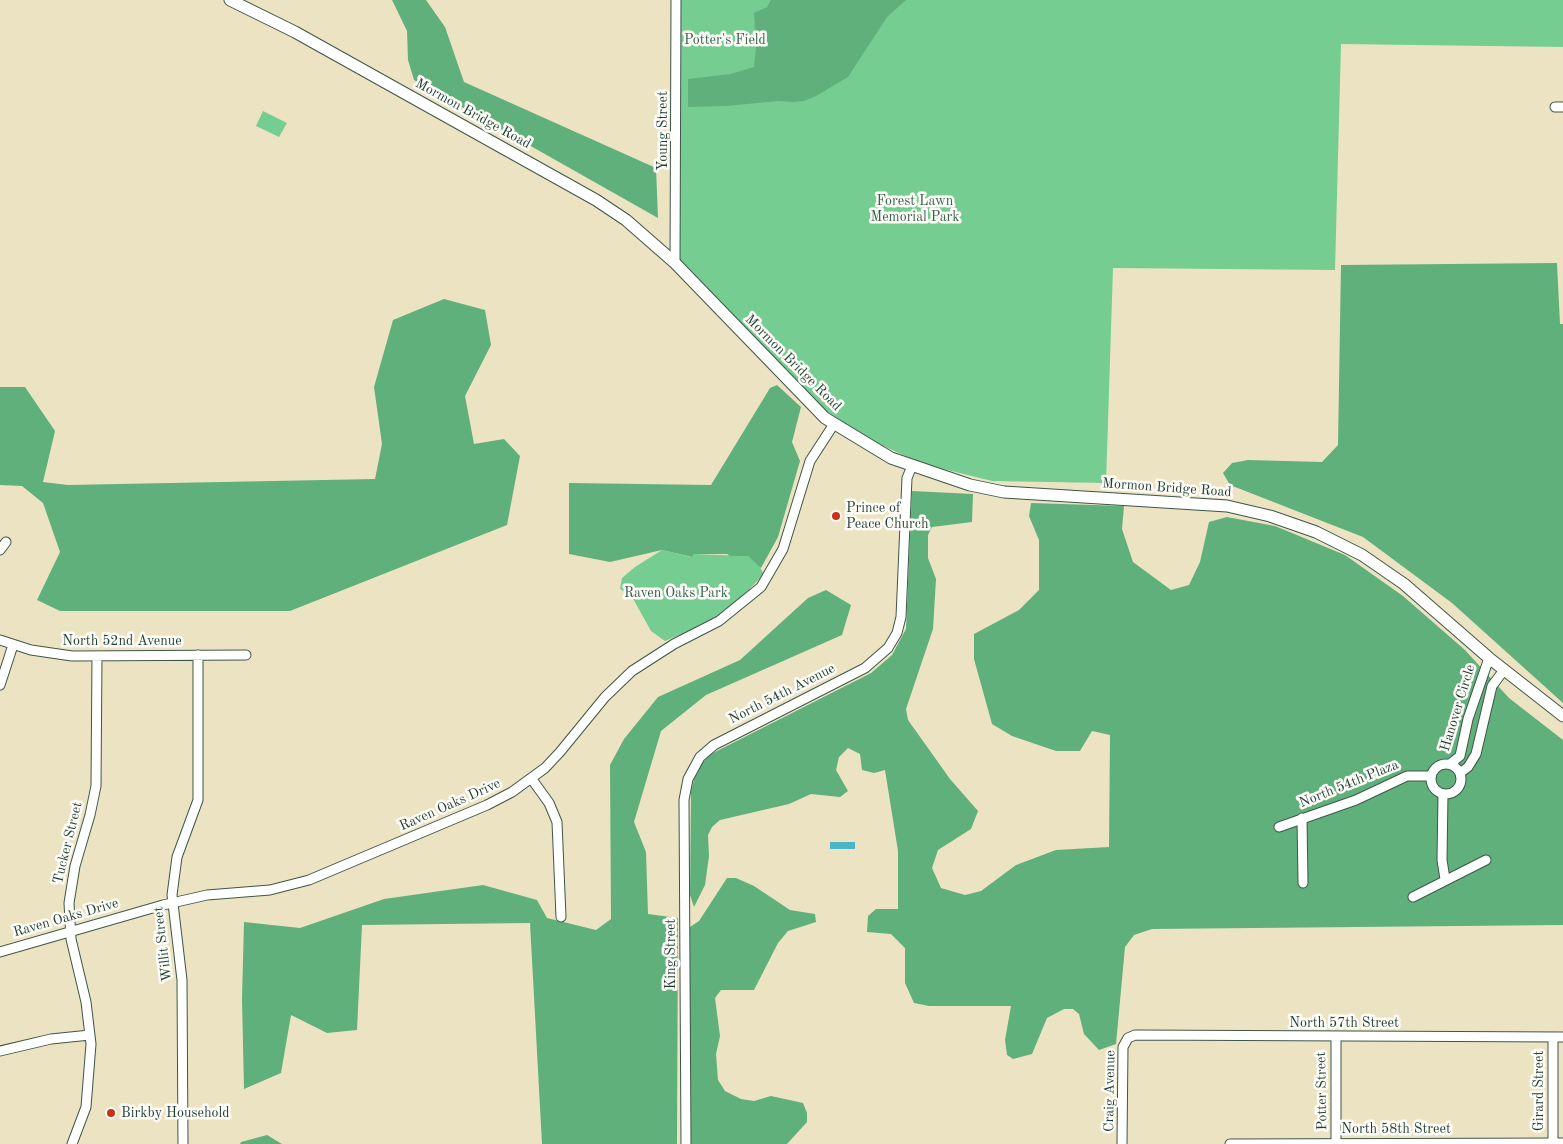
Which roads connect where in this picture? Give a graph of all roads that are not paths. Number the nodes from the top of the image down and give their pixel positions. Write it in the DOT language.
graph roads {
  1 [pos="230,0"];
  2 [pos="676,0"];
  3 [pos="675,263"];
  4 [pos="834,424"];
  5 [pos="912,466"];
  6 [pos="0,640"];
  7 [pos="13,645"];
  8 [pos="246,655"];
  9 [pos="97,656"];
  10 [pos="198,656"];
  11 [pos="1489,658"];
  12 [pos="1504,670"];
  13 [pos="0,685"];
  14 [pos="1563,716"];
  15 [pos="1450,764"];
  16 [pos="694,765"];
  17 [pos="1460,773"];
  18 [pos="1431,776"];
  19 [pos="531,778"];
  20 [pos="1443,794"];
  21 [pos="1302,818"];
  22 [pos="1279,827"];
  23 [pos="1486,860"];
  24 [pos="1445,879"];
  25 [pos="1303,883"];
  26 [pos="1412,897"];
  27 [pos="172,903"];
  28 [pos="561,917"];
  29 [pos="70,932"];
  30 [pos="0,952"];
  31 [pos="90,1035"];
  32 [pos="1336,1037"];
  33 [pos="1558,1037"];
  34 [pos="1126,1040"];
  35 [pos="0,1051"];
  36 [pos="1553,1143"];
  37 [pos="1563,1143"];
  38 [pos="72,1144"];
  39 [pos="183,1144"];
  40 [pos="686,1144"];
  41 [pos="1123,1144"];
  42 [pos="1230,1144"];
  43 [pos="1336,1144"];
  1 -- 3 [label="main road, Mormon Bridge Road"];
  2 -- 3 [label="street, Young Street"];
  3 -- 4 [label="main road, Mormon Bridge Road"];
  4 -- 5 [label="main road, Mormon Bridge Road"];
  4 -- 19 [label="street, Raven Oaks Drive"];
  5 -- 11 [label="main road, Mormon Bridge Road"];
  5 -- 16 [label="street, North 54th Avenue"];
  6 -- 7 [label="street, North 52nd Avenue"];
  7 -- 9 [label="street, North 52nd Avenue"];
  7 -- 13 [label="street"];
  8 -- 10 [label="street, North 52nd Avenue"];
  9 -- 10 [label="street, North 52nd Avenue"];
  9 -- 29 [label="street, Tucker Street"];
  10 -- 27 [label="street, Willit Street"];
  11 -- 12 [label="main road, Mormon Bridge Road"];
  11 -- 15 [label="street, Hanover Circle"];
  12 -- 14 [label="main road, Mormon Bridge Road"];
  12 -- 17 [label="street, Hanover Circle"];
  15 -- 17 [label="street"];
  15 -- 18 [label="street"];
  16 -- 40 [label="street, King Street"];
  17 -- 20 [label="street"];
  18 -- 20 [label="street"];
  18 -- 21 [label="street, North 54th Plaza"];
  19 -- 27 [label="street, Raven Oaks Drive"];
  19 -- 28 [label="street"];
  20 -- 24 [label="street"];
  21 -- 22 [label="street, North 54th Plaza"];
  21 -- 25 [label="street"];
  23 -- 24 [label="street"];
  24 -- 26 [label="street"];
  27 -- 29 [label="street, Raven Oaks Drive"];
  27 -- 39 [label="street, Willit Street"];
  29 -- 30 [label="street, Raven Oaks Drive"];
  29 -- 31 [label="street, Tucker Street"];
  31 -- 35 [label="street"];
  31 -- 38 [label="street, Tucker Street"];
  32 -- 33 [label="street, North 57th Street"];
  32 -- 34 [label="street, North 57th Street"];
  32 -- 43 [label="street, Potter Street"];
  33 -- 36 [label="street, Girard Street"];
  34 -- 41 [label="street, Craig Avenue"];
  36 -- 37 [label="street, North 58th Street"];
  36 -- 43 [label="street, North 58th Street"];
  42 -- 43 [label="street, North 58th Street"];
}
